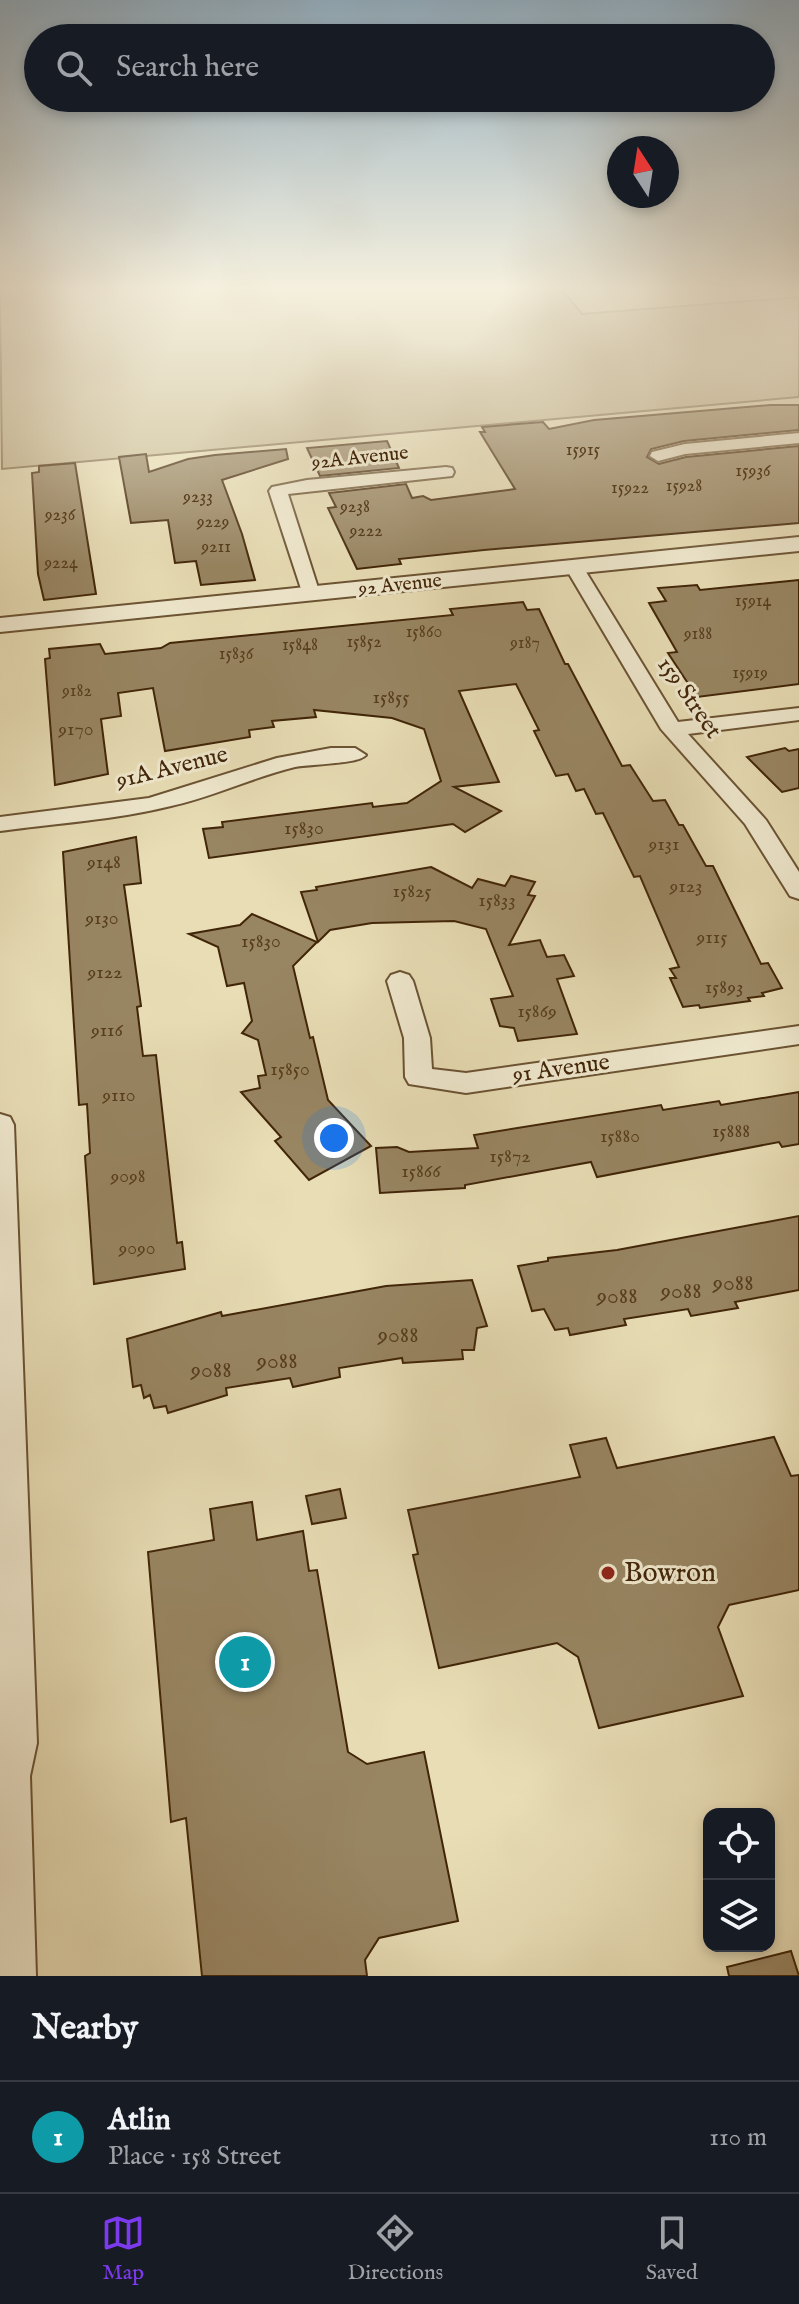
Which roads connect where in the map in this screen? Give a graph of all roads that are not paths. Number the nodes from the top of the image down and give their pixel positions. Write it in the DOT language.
graph roads {
  1 [pos="799,438"];
  2 [pos="658,456"];
  3 [pos="446,472"];
  4 [pos="799,544"];
  5 [pos="574,567"];
  6 [pos="311,594"];
  7 [pos="0,625"];
  8 [pos="799,714"];
  9 [pos="672,729"];
  10 [pos="355,755"];
  11 [pos="0,824"];
  12 [pos="799,891"];
  13 [pos="400,981"];
  14 [pos="799,1035"];
  15 [pos="0,1125"];
  16 [pos="14,1976"];
  1 -- 2 [label="street"];
  3 -- 6 [label="street, 92A Avenue"];
  4 -- 5 [label="street, 92 Avenue"];
  5 -- 6 [label="street, 92 Avenue"];
  5 -- 9 [label="street, 159 Street"];
  6 -- 7 [label="street, 92 Avenue"];
  8 -- 9 [label="street"];
  9 -- 12 [label="street, 159 Street"];
  10 -- 11 [label="street, 91A Avenue"];
  13 -- 14 [label="street, 91 Avenue"];
  15 -- 16 [label="street"];
}
